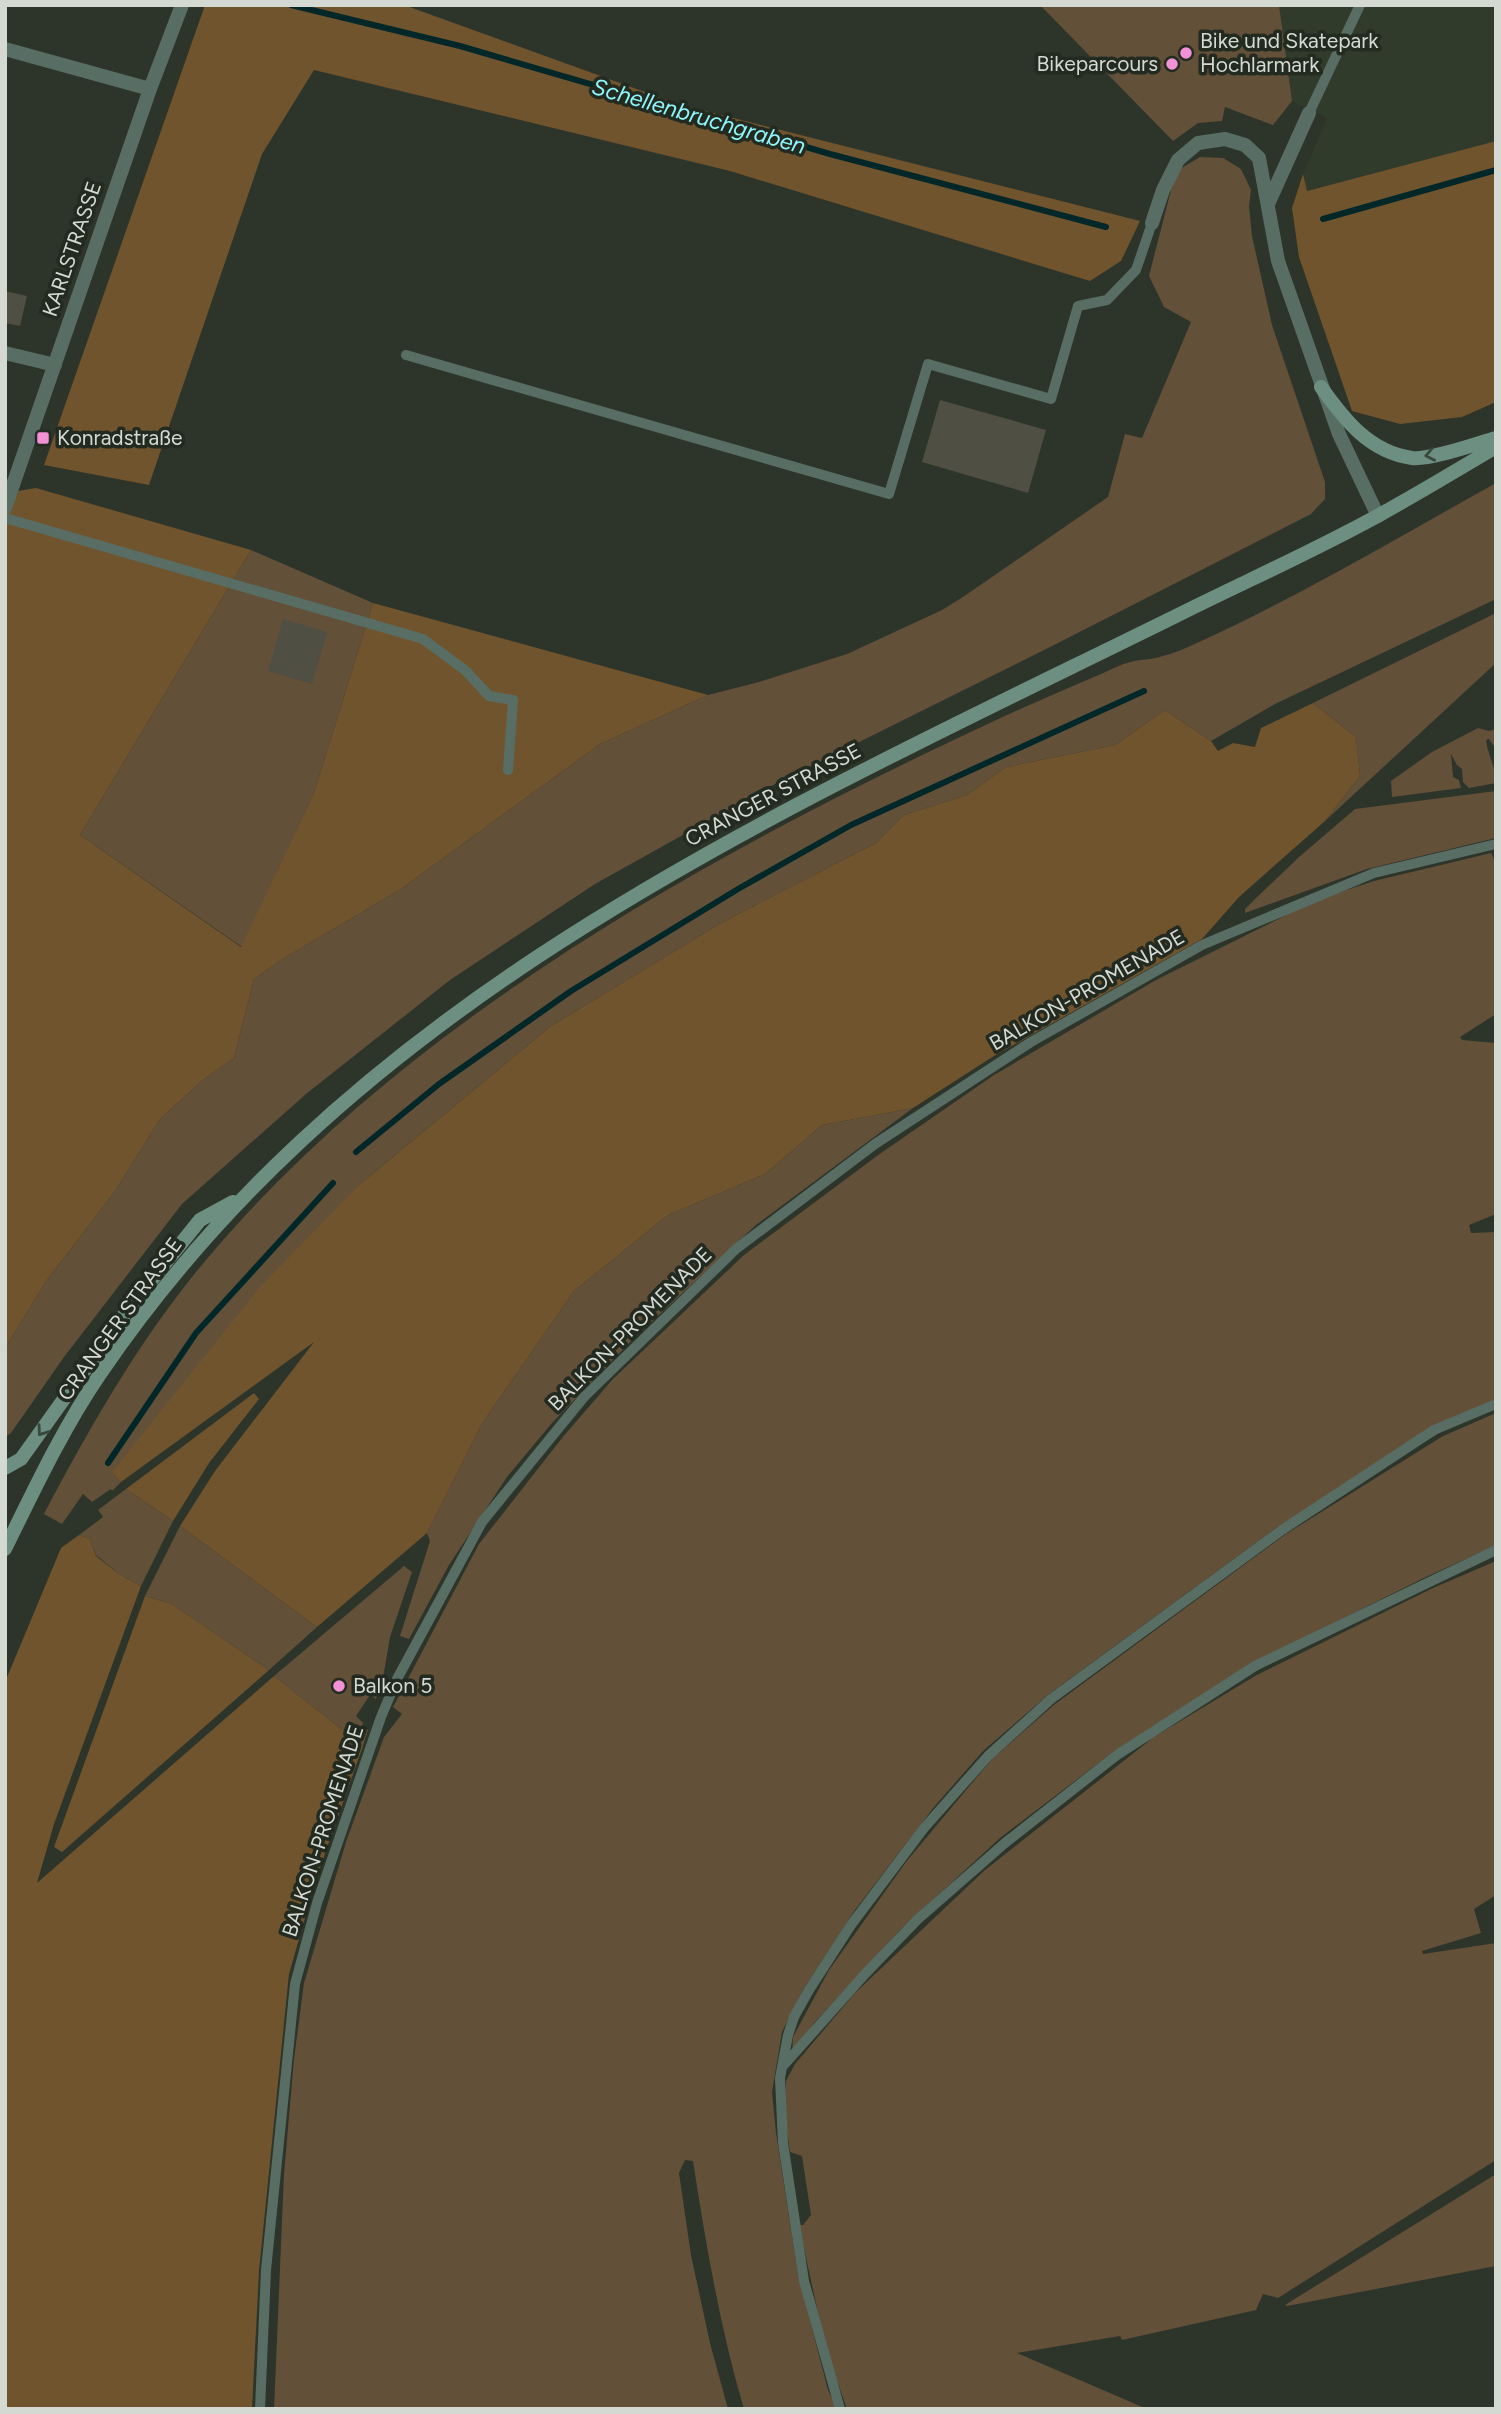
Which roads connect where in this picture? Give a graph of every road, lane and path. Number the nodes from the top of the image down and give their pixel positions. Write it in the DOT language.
graph roads {
  1 [pos="182,5"];
  2 [pos="1360,5"];
  3 [pos="5,49"];
  4 [pos="149,89"];
  5 [pos="1309,113"];
  6 [pos="1268,204"];
  7 [pos="1152,223"];
  8 [pos="5,353"];
  9 [pos="406,355"];
  10 [pos="55,365"];
  11 [pos="1321,387"];
  12 [pos="1496,438"];
  13 [pos="1496,447"];
  14 [pos="5,508"];
  15 [pos="1378,516"];
  16 [pos="5,518"];
  17 [pos="508,770"];
  18 [pos="1496,844"];
  19 [pos="243,1196"];
  20 [pos="1496,1404"];
  21 [pos="5,1468"];
  22 [pos="5,1549"];
  23 [pos="1496,1549"];
  24 [pos="783,2066"];
  25 [pos="260,2409"];
  26 [pos="840,2409"];
  1 -- 4 [label="street, KARLSTRASSE"];
  2 -- 5 [label="lane"];
  3 -- 4 [label="street"];
  4 -- 10 [label="street, KARLSTRASSE"];
  5 -- 6 [label="street"];
  6 -- 7 [label="street"];
  6 -- 11 [label="street"];
  7 -- 9 [label="lane"];
  8 -- 10 [label="street"];
  10 -- 14 [label="street, KARLSTRASSE"];
  12 -- 11 [label="main road, one-way"];
  11 -- 15 [label="street"];
  13 -- 15 [label="main road, CRANGER STRASSE"];
  15 -- 19 [label="main road, CRANGER STRASSE"];
  16 -- 17 [label="lane"];
  18 -- 25 [label="lane, BALKON-PROMENADE"];
  19 -- 21 [label="main road, CRANGER STRASSE, one-way"];
  19 -- 22 [label="main road, CRANGER STRASSE"];
  20 -- 24 [label="lane"];
  23 -- 24 [label="lane"];
  24 -- 26 [label="lane"];
}
